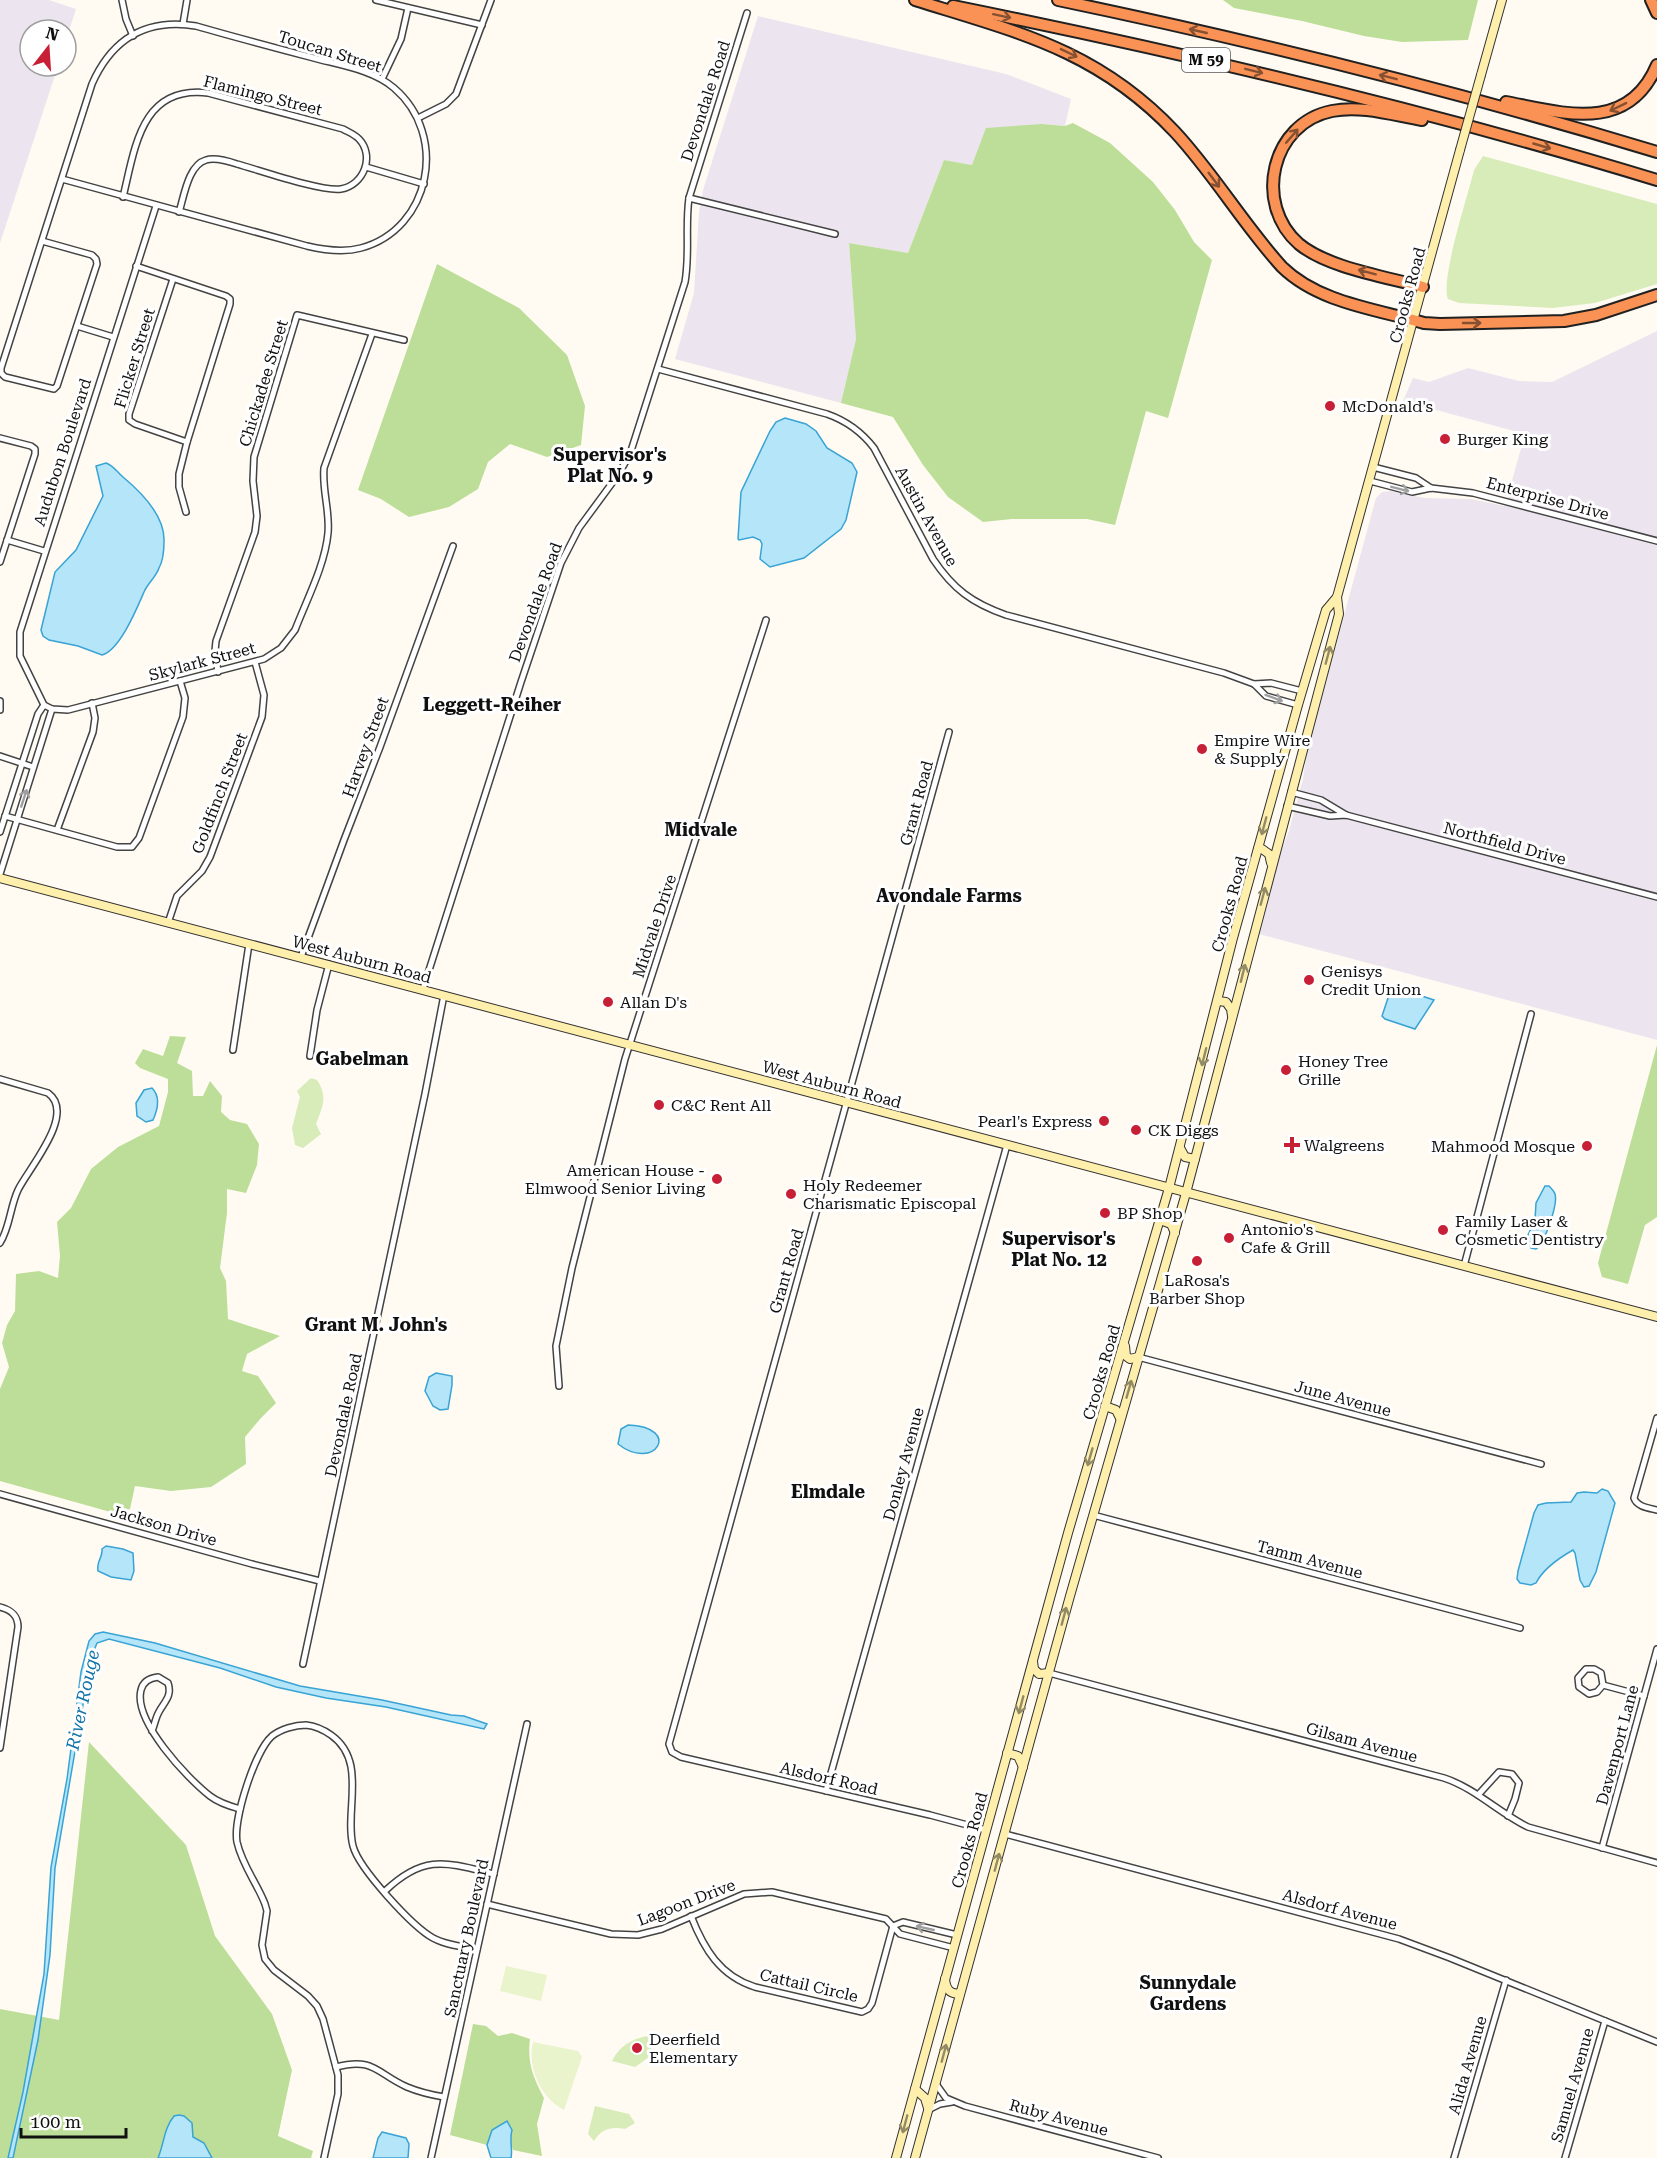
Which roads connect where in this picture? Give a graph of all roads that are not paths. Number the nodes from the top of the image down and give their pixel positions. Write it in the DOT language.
graph roads {
  1 [pos="122,0"];
  2 [pos="187,0"];
  3 [pos="376,0"];
  4 [pos="491,0"];
  5 [pos="915,0"];
  6 [pos="924,0"];
  7 [pos="1058,0"];
  8 [pos="1502,0"];
  9 [pos="1651,0"];
  10 [pos="408,8"];
  11 [pos="747,13"];
  12 [pos="1657,13"];
  13 [pos="183,24"];
  14 [pos="482,25"];
  15 [pos="133,36"];
  16 [pos="1657,65"];
  17 [pos="382,79"];
  18 [pos="1444,92"];
  19 [pos="418,118"];
  20 [pos="1485,130"];
  21 [pos="1657,152"];
  22 [pos="366,167"];
  23 [pos="62,180"];
  24 [pos="1657,180"];
  25 [pos="424,184"];
  26 [pos="123,197"];
  27 [pos="689,198"];
  28 [pos="156,206"];
  29 [pos="179,212"];
  30 [pos="835,234"];
  31 [pos="42,241"];
  32 [pos="135,266"];
  33 [pos="173,279"];
  34 [pos="1423,287"];
  35 [pos="1657,295"];
  36 [pos="1414,320"];
  37 [pos="77,327"];
  38 [pos="372,334"];
  39 [pos="113,337"];
  40 [pos="404,340"];
  41 [pos="658,369"];
  42 [pos="0,438"];
  43 [pos="187,442"];
  44 [pos="1374,467"];
  45 [pos="1370,481"];
  46 [pos="1431,488"];
  47 [pos="186,512"];
  48 [pos="7,540"];
  49 [pos="1657,541"];
  50 [pos="453,546"];
  51 [pos="44,551"];
  52 [pos="0,562"];
  53 [pos="1337,597"];
  54 [pos="766,620"];
  55 [pos="255,662"];
  56 [pos="218,672"];
  57 [pos="180,681"];
  58 [pos="1254,684"];
  59 [pos="1302,690"];
  60 [pos="0,701"];
  61 [pos="92,703"];
  62 [pos="44,705"];
  63 [pos="1298,705"];
  64 [pos="52,709"];
  65 [pos="0,710"];
  66 [pos="1313,711"];
  67 [pos="949,732"];
  68 [pos="0,756"];
  69 [pos="22,763"];
  70 [pos="33,767"];
  71 [pos="1275,786"];
  72 [pos="1291,792"];
  73 [pos="1287,806"];
  74 [pos="1346,815"];
  75 [pos="5,816"];
  76 [pos="17,819"];
  77 [pos="57,830"];
  78 [pos="0,832"];
  79 [pos="1258,849"];
  80 [pos="1272,865"];
  81 [pos="0,876"];
  82 [pos="1657,897"];
  83 [pos="168,923"];
  84 [pos="249,944"];
  85 [pos="301,957"];
  86 [pos="329,964"];
  87 [pos="423,989"];
  88 [pos="444,995"];
  89 [pos="1218,1001"];
  90 [pos="1530,1014"];
  91 [pos="1232,1018"];
  92 [pos="629,1045"];
  93 [pos="233,1050"];
  94 [pos="310,1056"];
  95 [pos="0,1079"];
  96 [pos="847,1102"];
  97 [pos="1007,1145"];
  98 [pos="1180,1148"];
  99 [pos="1195,1159"];
  100 [pos="1169,1188"];
  101 [pos="1186,1193"];
  102 [pos="1160,1220"];
  103 [pos="1174,1233"];
  104 [pos="0,1243"];
  105 [pos="1464,1266"];
  106 [pos="1657,1317"];
  107 [pos="1125,1342"];
  108 [pos="1138,1358"];
  109 [pos="559,1386"];
  110 [pos="1105,1406"];
  111 [pos="1120,1418"];
  112 [pos="1657,1418"];
  113 [pos="1541,1464"];
  114 [pos="0,1494"];
  115 [pos="1657,1510"];
  116 [pos="1093,1515"];
  117 [pos="320,1581"];
  118 [pos="0,1607"];
  119 [pos="1520,1628"];
  120 [pos="1657,1649"];
  121 [pos="1033,1660"];
  122 [pos="303,1664"];
  123 [pos="1049,1673"];
  124 [pos="1603,1685"];
  125 [pos="1644,1696"];
  126 [pos="2,1716"];
  127 [pos="527,1724"];
  128 [pos="153,1731"];
  129 [pos="0,1748"];
  130 [pos="670,1749"];
  131 [pos="1007,1753"];
  132 [pos="1023,1768"];
  133 [pos="826,1791"];
  134 [pos="1478,1795"];
  135 [pos="240,1809"];
  136 [pos="1508,1816"];
  137 [pos="986,1830"];
  138 [pos="1005,1834"];
  139 [pos="1602,1848"];
  140 [pos="1657,1863"];
  141 [pos="494,1874"];
  142 [pos="385,1891"];
  143 [pos="487,1904"];
  144 [pos="691,1916"];
  145 [pos="893,1926"];
  146 [pos="957,1935"];
  147 [pos="954,1948"];
  148 [pos="477,1950"];
  149 [pos="945,1978"];
  150 [pos="1506,1980"];
  151 [pos="960,1993"];
  152 [pos="1605,2020"];
  153 [pos="1657,2042"];
  154 [pos="336,2067"];
  155 [pos="936,2084"];
  156 [pos="915,2089"];
  157 [pos="444,2097"];
  158 [pos="954,2102"];
  159 [pos="928,2110"];
  160 [pos="324,2158"];
  161 [pos="431,2158"];
  162 [pos="896,2158"];
  163 [pos="915,2158"];
  164 [pos="1158,2158"];
  165 [pos="1454,2158"];
  166 [pos="1565,2158"];
  1 -- 15 [label="street"];
  2 -- 13 [label="street"];
  3 -- 10 [label="street"];
  4 -- 14 [label="street"];
  5 -- 36 [label="highway, one-way"];
  6 -- 20 [label="highway, M 59, one-way"];
  18 -- 7 [label="highway, M 59, one-way"];
  8 -- 34 [label="main road, Crooks Road, bridge"];
  9 -- 12 [label="highway"];
  10 -- 14 [label="street"];
  10 -- 17 [label="street"];
  11 -- 27 [label="street, Devondale Road"];
  13 -- 15 [label="street, Toucan Street"];
  13 -- 17 [label="street, Toucan Street"];
  14 -- 19 [label="street"];
  15 -- 23 [label="street, Toucan Street"];
  16 -- 18 [label="highway, one-way"];
  17 -- 19 [label="street, Toucan Street"];
  18 -- 21 [label="highway, M 59"];
  19 -- 25 [label="street, Toucan Street"];
  20 -- 24 [label="highway, M 59, one-way"];
  34 -- 20 [label="highway, one-way"];
  22 -- 25 [label="street"];
  22 -- 26 [label="street, Flamingo Street"];
  22 -- 29 [label="street"];
  23 -- 26 [label="street, Toucan Street"];
  23 -- 31 [label="street"];
  25 -- 29 [label="street, Toucan Street"];
  26 -- 28 [label="street, Toucan Street"];
  27 -- 30 [label="street"];
  27 -- 41 [label="street, Devondale Road"];
  28 -- 29 [label="street, Toucan Street"];
  28 -- 32 [label="street, Audubon Boulevard"];
  31 -- 37 [label="street"];
  31 -- 37 [label="street"];
  32 -- 33 [label="street"];
  32 -- 39 [label="street, Audubon Boulevard"];
  33 -- 43 [label="street"];
  33 -- 43 [label="street, Flicker Street"];
  34 -- 36 [label="main road, Crooks Road"];
  36 -- 35 [label="highway, one-way"];
  36 -- 44 [label="main road, Crooks Road"];
  37 -- 39 [label="street"];
  38 -- 40 [label="street"];
  38 -- 55 [label="street, Skylark Street"];
  38 -- 56 [label="street, Chickadee Street"];
  39 -- 51 [label="street, Audubon Boulevard"];
  41 -- 58 [label="street, Austin Avenue"];
  41 -- 87 [label="street, Devondale Road"];
  42 -- 48 [label="street"];
  43 -- 47 [label="street"];
  44 -- 45 [label="main road, Crooks Road"];
  44 -- 46 [label="street, Enterprise Drive"];
  45 -- 46 [label="street, Enterprise Drive, one-way"];
  45 -- 53 [label="main road, Crooks Road"];
  46 -- 49 [label="street, Enterprise Drive"];
  48 -- 51 [label="street"];
  48 -- 52 [label="street"];
  50 -- 85 [label="street, Harvey Street"];
  51 -- 62 [label="street, Audubon Boulevard"];
  53 -- 59 [label="main road, Crooks Road"];
  66 -- 53 [label="main road, Crooks Road, one-way"];
  54 -- 92 [label="street, Midvale Drive"];
  55 -- 56 [label="street, Skylark Street"];
  55 -- 83 [label="street, Goldfinch Street"];
  56 -- 57 [label="street, Skylark Street"];
  57 -- 61 [label="street, Skylark Street"];
  57 -- 77 [label="street"];
  58 -- 59 [label="street, Austin Avenue"];
  58 -- 63 [label="street, Austin Avenue, one-way"];
  59 -- 63 [label="main road, Crooks Road"];
  59 -- 66 [label="main road"];
  60 -- 65 [label="street"];
  61 -- 64 [label="street, Skylark Street"];
  61 -- 77 [label="street"];
  62 -- 64 [label="street"];
  62 -- 69 [label="street"];
  63 -- 71 [label="main road, Crooks Road"];
  64 -- 70 [label="street"];
  66 -- 72 [label="main road, Crooks Road"];
  67 -- 96 [label="street, Grant Road"];
  68 -- 69 [label="street"];
  69 -- 70 [label="street"];
  69 -- 75 [label="street"];
  76 -- 70 [label="street, one-way"];
  71 -- 73 [label="main road"];
  71 -- 79 [label="main road, Crooks Road, one-way"];
  72 -- 73 [label="main road, Crooks Road"];
  72 -- 74 [label="street, Northfield Drive"];
  73 -- 74 [label="street, Northfield Drive"];
  73 -- 80 [label="main road, Crooks Road"];
  74 -- 82 [label="street, Northfield Drive"];
  75 -- 76 [label="street"];
  75 -- 78 [label="street"];
  76 -- 77 [label="street"];
  76 -- 81 [label="street"];
  79 -- 80 [label="main road"];
  79 -- 89 [label="main road, Crooks Road"];
  91 -- 80 [label="main road, Crooks Road, one-way"];
  81 -- 83 [label="main road, West Auburn Road"];
  83 -- 84 [label="main road, West Auburn Road"];
  84 -- 85 [label="main road, West Auburn Road"];
  84 -- 93 [label="street"];
  85 -- 86 [label="main road, West Auburn Road"];
  86 -- 87 [label="main road, West Auburn Road"];
  86 -- 94 [label="street"];
  87 -- 88 [label="main road, West Auburn Road"];
  88 -- 92 [label="main road, West Auburn Road"];
  88 -- 117 [label="street, Devondale Road"];
  89 -- 91 [label="main road"];
  89 -- 98 [label="main road, Crooks Road, one-way"];
  90 -- 105 [label="street"];
  91 -- 99 [label="main road, Crooks Road"];
  92 -- 96 [label="main road, West Auburn Road"];
  92 -- 109 [label="street, Midvale Drive"];
  95 -- 104 [label="street"];
  96 -- 97 [label="main road, West Auburn Road"];
  96 -- 130 [label="street, Grant Road"];
  97 -- 100 [label="main road, West Auburn Road"];
  97 -- 133 [label="street, Donley Avenue"];
  98 -- 99 [label="main road"];
  98 -- 100 [label="main road, Crooks Road"];
  99 -- 101 [label="main road, Crooks Road"];
  100 -- 101 [label="main road, West Auburn Road"];
  100 -- 102 [label="main road, Crooks Road"];
  101 -- 103 [label="main road, Crooks Road"];
  101 -- 105 [label="main road, West Auburn Road"];
  102 -- 103 [label="main road"];
  102 -- 107 [label="main road, Crooks Road"];
  103 -- 108 [label="main road, Crooks Road"];
  105 -- 106 [label="main road, West Auburn Road"];
  107 -- 108 [label="main road"];
  107 -- 110 [label="main road, Crooks Road"];
  111 -- 108 [label="main road, Crooks Road, one-way"];
  108 -- 113 [label="street, June Avenue"];
  110 -- 111 [label="main road"];
  110 -- 121 [label="main road, Crooks Road, one-way"];
  111 -- 116 [label="main road, Crooks Road"];
  112 -- 115 [label="street"];
  114 -- 117 [label="street, Jackson Drive"];
  116 -- 119 [label="street, Tamm Avenue"];
  123 -- 116 [label="main road, Crooks Road, one-way"];
  117 -- 122 [label="street, Devondale Road"];
  118 -- 126 [label="street"];
  120 -- 125 [label="street, Davenport Lane"];
  121 -- 123 [label="main road"];
  121 -- 131 [label="main road, Crooks Road, one-way"];
  123 -- 132 [label="main road, Crooks Road"];
  123 -- 134 [label="street, Gilsam Avenue"];
  124 -- 124 [label="street"];
  124 -- 125 [label="street"];
  125 -- 139 [label="street, Davenport Lane"];
  126 -- 129 [label="street"];
  127 -- 141 [label="street, Sanctuary Boulevard"];
  128 -- 128 [label="street"];
  128 -- 135 [label="street"];
  130 -- 133 [label="street, Alsdorf Road"];
  131 -- 132 [label="main road"];
  131 -- 137 [label="main road, Crooks Road"];
  132 -- 138 [label="main road, Crooks Road"];
  133 -- 137 [label="street, Alsdorf Road"];
  134 -- 136 [label="street, Gilsam Avenue"];
  134 -- 136 [label="street"];
  135 -- 142 [label="street"];
  135 -- 154 [label="street"];
  136 -- 139 [label="street, Gilsam Avenue"];
  137 -- 146 [label="main road, Crooks Road"];
  138 -- 150 [label="street, Alsdorf Avenue"];
  151 -- 138 [label="main road, Crooks Road, one-way"];
  139 -- 140 [label="street, Gilsam Avenue"];
  141 -- 142 [label="street"];
  141 -- 143 [label="street, Sanctuary Boulevard"];
  142 -- 148 [label="street"];
  143 -- 144 [label="street, Lagoon Drive"];
  143 -- 148 [label="street, Sanctuary Boulevard"];
  144 -- 145 [label="street, Lagoon Drive"];
  144 -- 145 [label="street, Cattail Circle"];
  146 -- 145 [label="street, Lagoon Drive, one-way"];
  145 -- 147 [label="street, Lagoon Drive"];
  146 -- 147 [label="main road, Crooks Road"];
  147 -- 149 [label="main road, Crooks Road"];
  148 -- 157 [label="street, Sanctuary Boulevard"];
  149 -- 151 [label="main road"];
  149 -- 156 [label="main road, Crooks Road"];
  150 -- 152 [label="street, Alsdorf Avenue"];
  150 -- 165 [label="street, Alida Avenue"];
  155 -- 151 [label="main road, Crooks Road, one-way"];
  152 -- 153 [label="street, Alsdorf Avenue"];
  152 -- 166 [label="street, Samuel Avenue"];
  154 -- 157 [label="street"];
  154 -- 160 [label="street"];
  155 -- 158 [label="street, Ruby Avenue"];
  155 -- 159 [label="main road, Crooks Road"];
  156 -- 159 [label="main road"];
  156 -- 162 [label="main road, Crooks Road, one-way"];
  157 -- 161 [label="street, Sanctuary Boulevard"];
  158 -- 159 [label="street"];
  158 -- 164 [label="street, Ruby Avenue"];
  159 -- 163 [label="main road, Crooks Road"];
}
